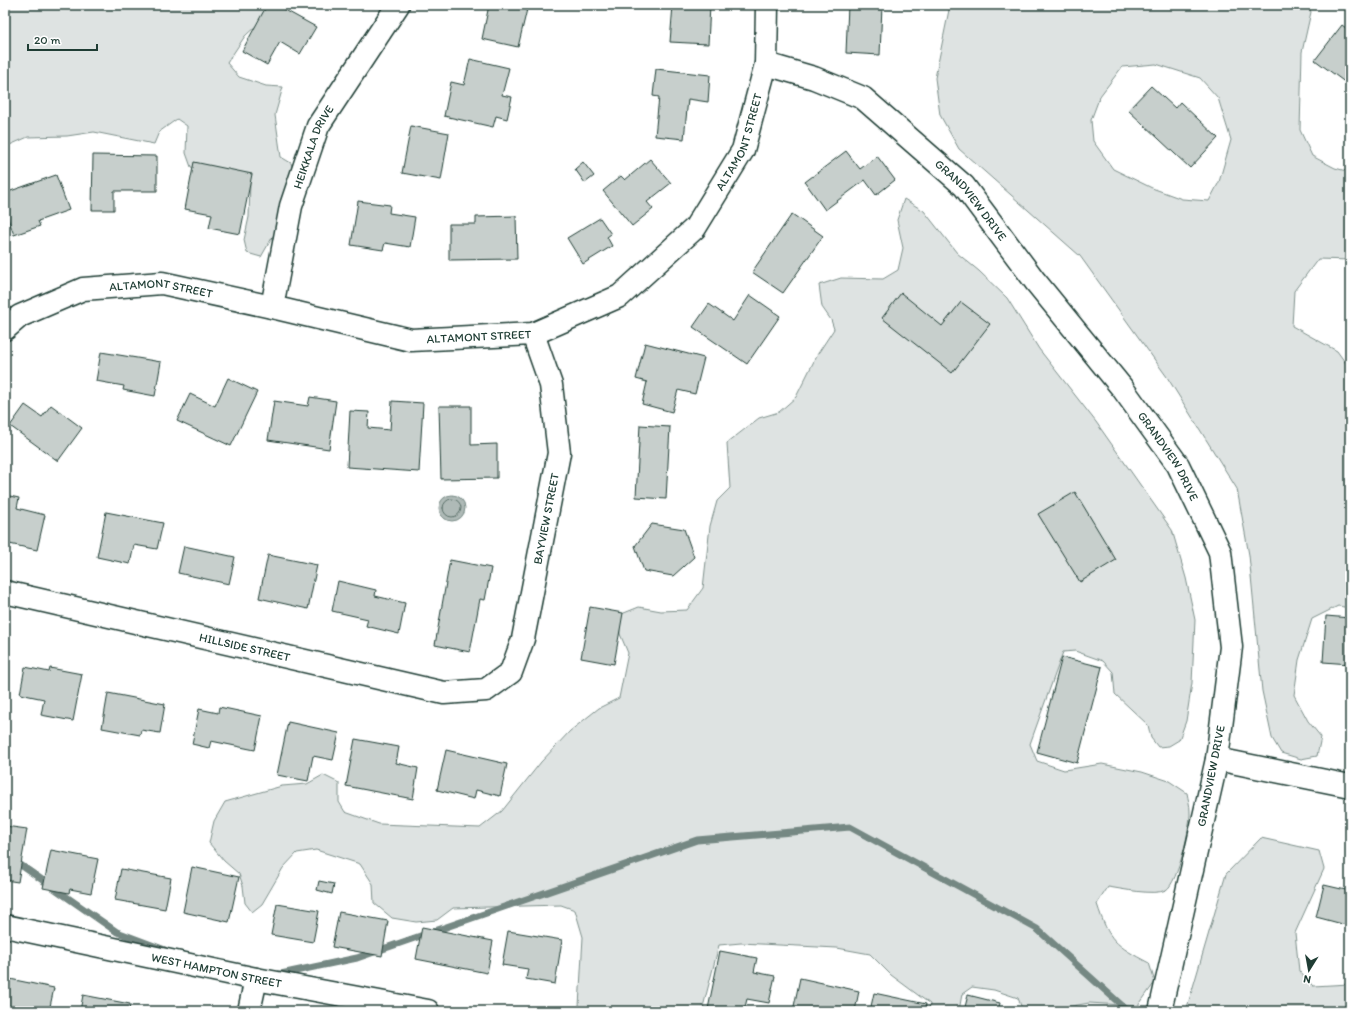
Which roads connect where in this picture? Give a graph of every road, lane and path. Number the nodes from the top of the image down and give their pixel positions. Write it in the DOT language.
graph roads {
  1 [pos="398,5"];
  2 [pos="767,5"];
  3 [pos="766,64"];
  4 [pos="272,307"];
  5 [pos="5,329"];
  6 [pos="533,334"];
  7 [pos="5,592"];
  8 [pos="486,690"];
  9 [pos="1217,759"];
  10 [pos="1350,786"];
  11 [pos="5,926"];
  12 [pos="256,979"];
  13 [pos="249,1011"];
  14 [pos="428,1011"];
  15 [pos="1160,1011"];
  1 -- 4 [label="street, HEIKKALA DRIVE"];
  2 -- 3 [label="street, ALTAMONT STREET"];
  3 -- 6 [label="street, ALTAMONT STREET"];
  3 -- 9 [label="street, GRANDVIEW DRIVE"];
  4 -- 5 [label="street, ALTAMONT STREET"];
  4 -- 6 [label="street, ALTAMONT STREET"];
  6 -- 8 [label="street, BAYVIEW STREET"];
  7 -- 8 [label="street, HILLSIDE STREET"];
  9 -- 10 [label="street"];
  9 -- 15 [label="street, GRANDVIEW DRIVE"];
  11 -- 12 [label="street, WEST HAMPTON STREET"];
  12 -- 13 [label="street"];
  12 -- 14 [label="street, WEST HAMPTON STREET"];
}
